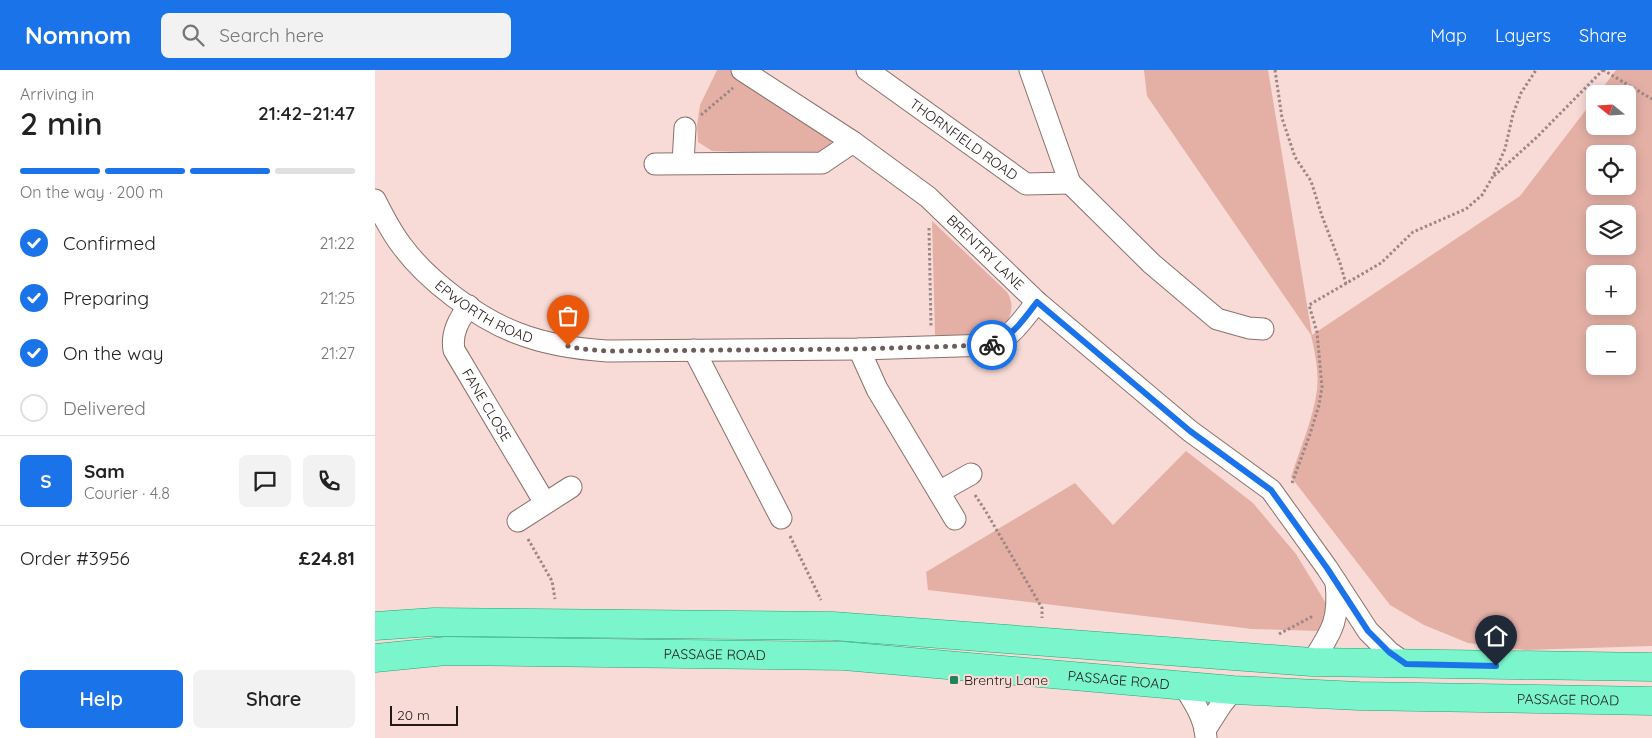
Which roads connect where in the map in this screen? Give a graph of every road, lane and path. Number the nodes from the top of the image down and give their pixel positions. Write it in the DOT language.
graph roads {
  1 [pos="867,70"];
  2 [pos="1030,70"];
  3 [pos="1275,70"];
  4 [pos="1536,70"];
  5 [pos="1603,70"];
  6 [pos="749,72"];
  7 [pos="1652,99"];
  8 [pos="685,128"];
  9 [pos="853,142"];
  10 [pos="683,163"];
  11 [pos="655,164"];
  12 [pos="1492,178"];
  13 [pos="1070,183"];
  14 [pos="928,197"];
  15 [pos="375,200"];
  16 [pos="1346,284"];
  17 [pos="1037,302"];
  18 [pos="469,306"];
  19 [pos="1263,329"];
  20 [pos="932,347"];
  21 [pos="859,349"];
  22 [pos="694,350"];
  23 [pos="965,478"];
  24 [pos="571,488"];
  25 [pos="939,492"];
  26 [pos="545,503"];
  27 [pos="1281,504"];
  28 [pos="781,506"];
  29 [pos="955,519"];
  30 [pos="518,521"];
  31 [pos="1337,592"];
  32 [pos="558,622"];
  33 [pos="375,626"];
  34 [pos="833,626"];
  35 [pos="1044,641"];
  36 [pos="375,658"];
  37 [pos="1266,659"];
  38 [pos="1312,662"];
  39 [pos="1406,664"];
  40 [pos="1652,667"];
  41 [pos="1184,686"];
  42 [pos="1233,690"];
  43 [pos="1652,701"];
  44 [pos="1206,734"];
  1 -- 13 [label="street, THORNFIELD ROAD"];
  2 -- 13 [label="street"];
  3 -- 16 [label="path"];
  4 -- 12 [label="path"];
  5 -- 7 [label="path"];
  5 -- 12 [label="path"];
  6 -- 8 [label="path"];
  6 -- 9 [label="street, BRENTRY LANE"];
  8 -- 10 [label="street"];
  9 -- 10 [label="street"];
  9 -- 14 [label="street, BRENTRY LANE"];
  10 -- 11 [label="street"];
  12 -- 16 [label="path"];
  13 -- 19 [label="street"];
  14 -- 17 [label="street, BRENTRY LANE"];
  14 -- 20 [label="path"];
  15 -- 18 [label="street, EPWORTH ROAD"];
  16 -- 27 [label="path"];
  17 -- 20 [label="street, EPWORTH ROAD"];
  17 -- 27 [label="street, BRENTRY LANE"];
  18 -- 22 [label="street, EPWORTH ROAD"];
  18 -- 26 [label="street, FANE CLOSE"];
  20 -- 21 [label="street, EPWORTH ROAD"];
  21 -- 22 [label="street, EPWORTH ROAD"];
  21 -- 25 [label="street"];
  22 -- 28 [label="street"];
  23 -- 25 [label="street"];
  23 -- 35 [label="path"];
  24 -- 26 [label="street"];
  25 -- 29 [label="street"];
  26 -- 30 [label="street"];
  27 -- 31 [label="street, BRENTRY LANE"];
  28 -- 34 [label="path"];
  30 -- 32 [label="path"];
  31 -- 37 [label="path"];
  31 -- 38 [label="street"];
  31 -- 39 [label="street, BRENTRY LANE"];
  32 -- 33 [label="main road"];
  32 -- 34 [label="main road"];
  34 -- 35 [label="main road"];
  35 -- 37 [label="main road"];
  36 -- 41 [label="main road, PASSAGE ROAD"];
  37 -- 38 [label="main road"];
  38 -- 39 [label="main road"];
  39 -- 40 [label="main road"];
  41 -- 42 [label="main road, PASSAGE ROAD"];
  41 -- 44 [label="street"];
  42 -- 43 [label="main road, PASSAGE ROAD"];
  42 -- 44 [label="street"];
}
